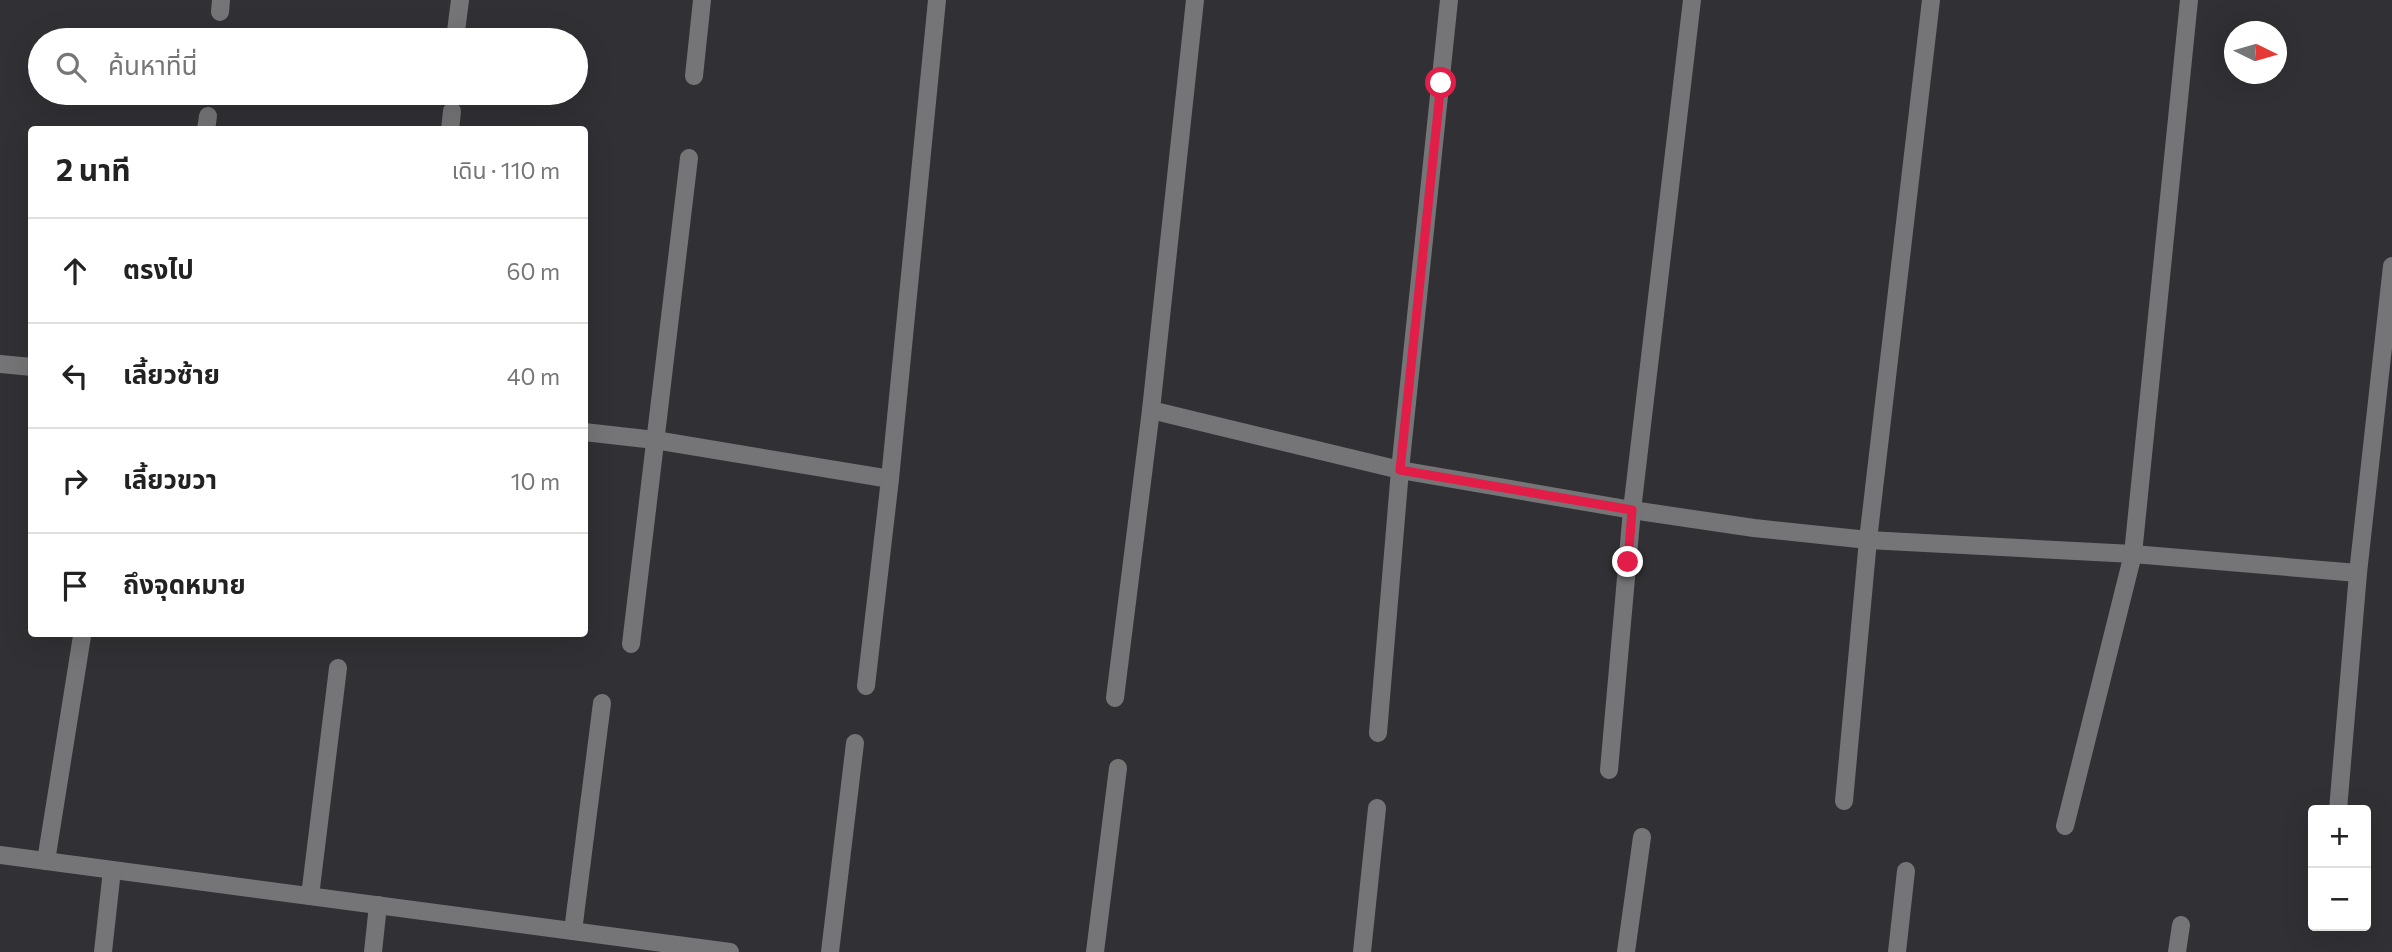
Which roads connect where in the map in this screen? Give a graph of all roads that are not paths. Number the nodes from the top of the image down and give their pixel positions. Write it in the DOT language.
graph roads {
  1 [pos="460,0"];
  2 [pos="702,0"];
  3 [pos="937,0"];
  4 [pos="1195,0"];
  5 [pos="1449,0"];
  6 [pos="1692,0"];
  7 [pos="1931,0"];
  8 [pos="2189,0"];
  9 [pos="456,28"];
  10 [pos="694,76"];
  11 [pos="452,111"];
  12 [pos="450,126"];
  13 [pos="689,158"];
  14 [pos="2392,265"];
  15 [pos="0,364"];
  16 [pos="28,367"];
  17 [pos="1151,410"];
  18 [pos="588,432"];
  19 [pos="655,440"];
  20 [pos="1400,470"];
  21 [pos="890,479"];
  22 [pos="1632,510"];
  23 [pos="1868,540"];
  24 [pos="2133,554"];
  25 [pos="2358,573"];
  26 [pos="82,637"];
  27 [pos="631,644"];
  28 [pos="338,668"];
  29 [pos="866,686"];
  30 [pos="1115,698"];
  31 [pos="602,703"];
  32 [pos="1378,733"];
  33 [pos="855,743"];
  34 [pos="1118,768"];
  35 [pos="1609,770"];
  36 [pos="1843,801"];
  37 [pos="2338,805"];
  38 [pos="1377,808"];
  39 [pos="2065,826"];
  40 [pos="1642,837"];
  41 [pos="0,855"];
  42 [pos="46,861"];
  43 [pos="112,870"];
  44 [pos="1906,871"];
  45 [pos="310,896"];
  46 [pos="377,905"];
  47 [pos="2180,925"];
  48 [pos="573,932"];
  49 [pos="639,946"];
  50 [pos="103,952"];
  51 [pos="373,952"];
  52 [pos="730,952"];
  53 [pos="830,952"];
  54 [pos="1095,952"];
  55 [pos="1362,952"];
  56 [pos="1626,952"];
  57 [pos="1897,952"];
  58 [pos="2177,952"];
  1 -- 9 [label="street"];
  2 -- 10 [label="street"];
  3 -- 21 [label="street"];
  4 -- 17 [label="street"];
  5 -- 20 [label="street"];
  6 -- 22 [label="street"];
  7 -- 23 [label="street"];
  8 -- 24 [label="street"];
  11 -- 12 [label="street"];
  13 -- 19 [label="street"];
  14 -- 25 [label="street"];
  15 -- 16 [label="street"];
  17 -- 20 [label="street"];
  17 -- 30 [label="street"];
  18 -- 19 [label="street"];
  19 -- 21 [label="street"];
  19 -- 27 [label="street"];
  20 -- 22 [label="street"];
  20 -- 32 [label="street"];
  21 -- 29 [label="street"];
  22 -- 23 [label="street"];
  22 -- 35 [label="street"];
  23 -- 24 [label="street"];
  23 -- 36 [label="street"];
  24 -- 25 [label="street"];
  24 -- 39 [label="street"];
  25 -- 37 [label="street"];
  26 -- 42 [label="street"];
  28 -- 45 [label="street"];
  31 -- 48 [label="street"];
  33 -- 53 [label="street"];
  34 -- 54 [label="street"];
  38 -- 55 [label="street"];
  40 -- 56 [label="street"];
  41 -- 42 [label="street"];
  42 -- 43 [label="street"];
  43 -- 45 [label="street"];
  43 -- 50 [label="street"];
  44 -- 57 [label="street"];
  45 -- 46 [label="street"];
  46 -- 48 [label="street"];
  46 -- 51 [label="street"];
  47 -- 58 [label="street"];
  48 -- 49 [label="street"];
  49 -- 52 [label="street"];
}
